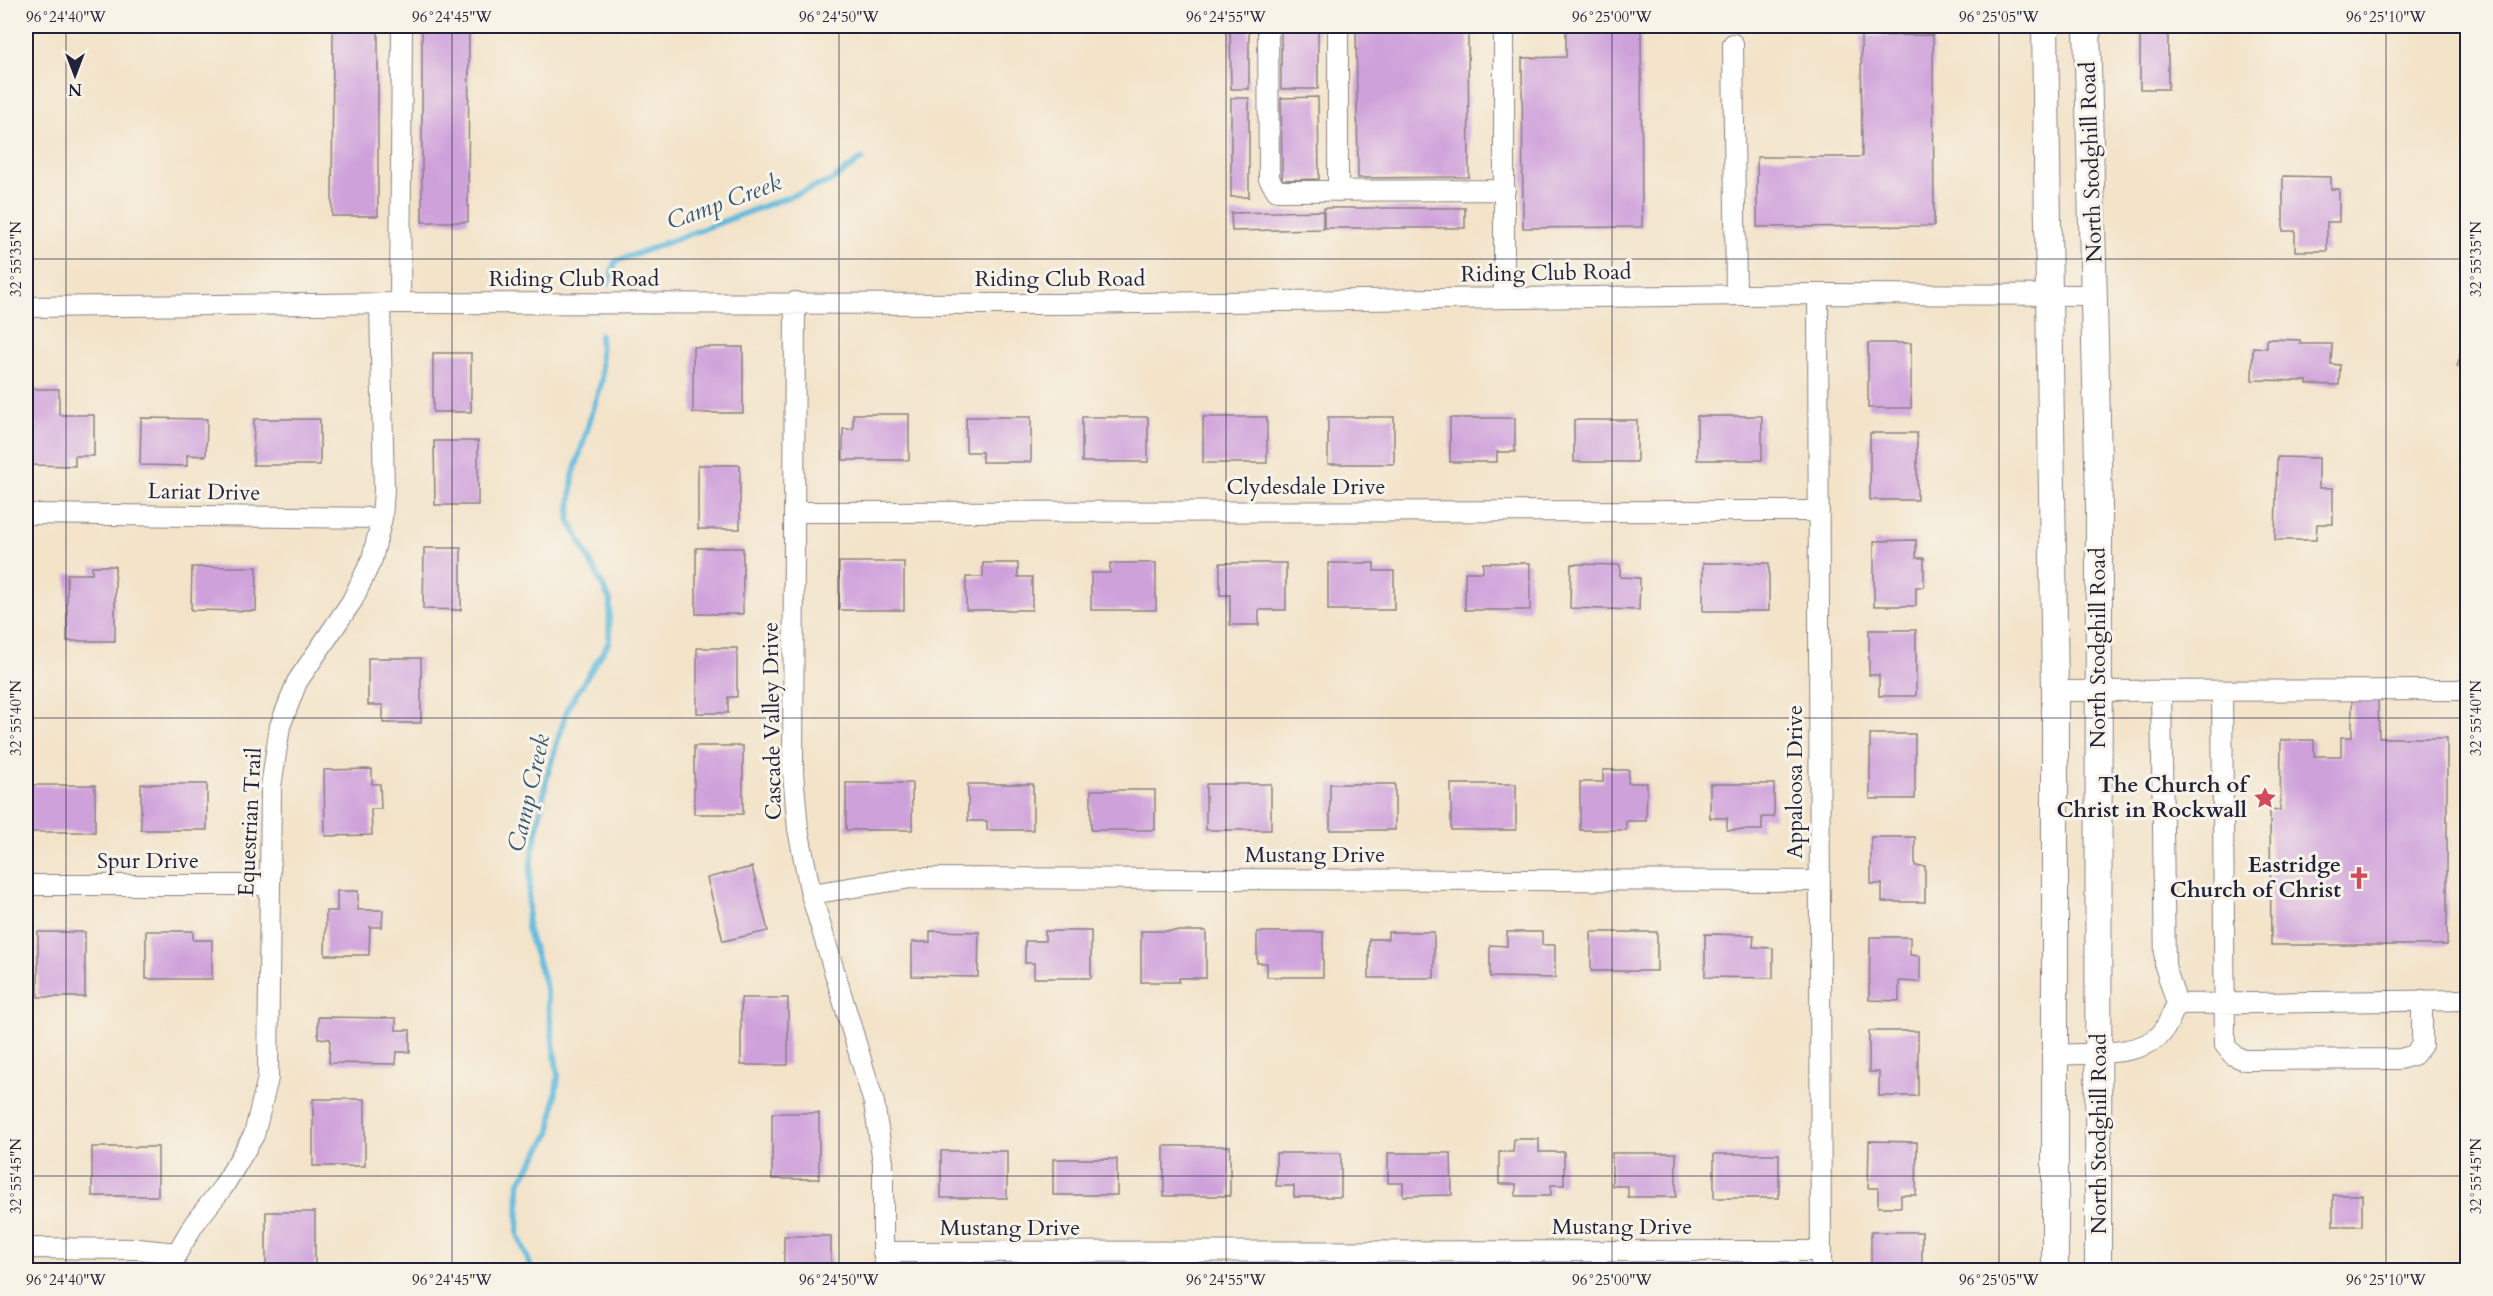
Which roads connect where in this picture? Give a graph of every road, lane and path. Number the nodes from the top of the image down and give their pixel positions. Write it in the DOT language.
graph roads {
  1 [pos="402,26"];
  2 [pos="1268,26"];
  3 [pos="1338,26"];
  4 [pos="1504,26"];
  5 [pos="2045,26"];
  6 [pos="2087,26"];
  7 [pos="1733,44"];
  8 [pos="1505,190"];
  9 [pos="1338,191"];
  10 [pos="1818,294"];
  11 [pos="2049,294"];
  12 [pos="1737,295"];
  13 [pos="2095,295"];
  14 [pos="1504,298"];
  15 [pos="795,302"];
  16 [pos="390,303"];
  17 [pos="26,307"];
  18 [pos="1819,511"];
  19 [pos="794,512"];
  20 [pos="26,514"];
  21 [pos="382,518"];
  22 [pos="2468,690"];
  23 [pos="2055,691"];
  24 [pos="2098,691"];
  25 [pos="2161,691"];
  26 [pos="2222,691"];
  27 [pos="1820,881"];
  28 [pos="26,885"];
  29 [pos="270,885"];
  30 [pos="811,894"];
  31 [pos="2422,1000"];
  32 [pos="2468,1000"];
  33 [pos="2177,1004"];
  34 [pos="2226,1004"];
  35 [pos="2099,1052"];
  36 [pos="2055,1055"];
  37 [pos="26,1248"];
  38 [pos="1821,1251"];
  39 [pos="885,1261"];
  40 [pos="174,1262"];
  41 [pos="1821,1270"];
  42 [pos="2055,1270"];
  43 [pos="2098,1270"];
  1 -- 16 [label="street, Equestrian Trail"];
  2 -- 9 [label="street"];
  3 -- 9 [label="street"];
  4 -- 8 [label="street"];
  5 -- 11 [label="main road, North Stodghill Road"];
  6 -- 13 [label="main road, North Stodghill Road"];
  7 -- 12 [label="street"];
  8 -- 9 [label="street"];
  8 -- 14 [label="street"];
  10 -- 11 [label="street, Riding Club Road"];
  10 -- 12 [label="street, Riding Club Road"];
  10 -- 18 [label="street, Appaloosa Drive"];
  11 -- 13 [label="street, Riding Club Road"];
  11 -- 23 [label="main road, North Stodghill Road"];
  12 -- 14 [label="street, Riding Club Road"];
  13 -- 24 [label="main road, North Stodghill Road"];
  14 -- 15 [label="street, Riding Club Road"];
  15 -- 16 [label="street, Riding Club Road"];
  15 -- 19 [label="street, Cascade Valley Drive"];
  16 -- 17 [label="street, Riding Club Road"];
  16 -- 21 [label="street, Equestrian Trail"];
  18 -- 19 [label="street, Clydesdale Drive"];
  18 -- 27 [label="street, Appaloosa Drive"];
  19 -- 30 [label="street, Cascade Valley Drive"];
  20 -- 21 [label="street, Lariat Drive"];
  21 -- 29 [label="street, Equestrian Trail"];
  22 -- 26 [label="street"];
  23 -- 24 [label="street"];
  23 -- 36 [label="main road, North Stodghill Road"];
  24 -- 25 [label="street"];
  24 -- 35 [label="main road, North Stodghill Road"];
  25 -- 26 [label="street"];
  25 -- 33 [label="street"];
  26 -- 34 [label="street"];
  27 -- 30 [label="street, Mustang Drive"];
  27 -- 38 [label="street, Appaloosa Drive"];
  28 -- 29 [label="street, Spur Drive"];
  29 -- 40 [label="street, Equestrian Trail"];
  30 -- 39 [label="street, Cascade Valley Drive"];
  31 -- 32 [label="street"];
  31 -- 34 [label="street"];
  31 -- 34 [label="street"];
  33 -- 34 [label="street"];
  33 -- 35 [label="street"];
  35 -- 36 [label="street"];
  35 -- 43 [label="main road, North Stodghill Road"];
  36 -- 42 [label="main road, North Stodghill Road"];
  37 -- 40 [label="street"];
  38 -- 39 [label="street, Mustang Drive"];
  38 -- 41 [label="street, Appaloosa Drive"];
}
